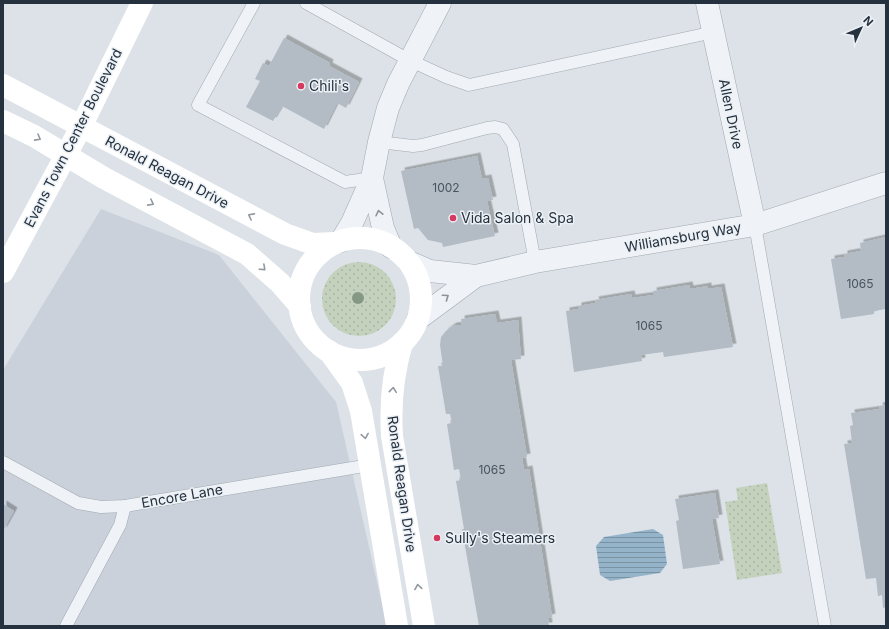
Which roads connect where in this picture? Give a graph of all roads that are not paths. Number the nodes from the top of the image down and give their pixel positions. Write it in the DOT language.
graph roads {
  1 [pos="142,3"];
  2 [pos="254,3"];
  3 [pos="306,3"];
  4 [pos="440,3"];
  5 [pos="707,3"];
  6 [pos="714,32"];
  7 [pos="409,60"];
  8 [pos="3,85"];
  9 [pos="3,121"];
  10 [pos="81,127"];
  11 [pos="379,142"];
  12 [pos="66,154"];
  13 [pos="372,178"];
  14 [pos="886,183"];
  15 [pos="755,225"];
  16 [pos="338,242"];
  17 [pos="391,247"];
  18 [pos="409,262"];
  19 [pos="535,262"];
  20 [pos="3,272"];
  21 [pos="476,276"];
  22 [pos="300,306"];
  23 [pos="418,319"];
  24 [pos="402,343"];
  25 [pos="329,351"];
  26 [pos="3,462"];
  27 [pos="370,465"];
  28 [pos="125,506"];
  29 [pos="66,626"];
  30 [pos="396,626"];
  31 [pos="424,626"];
  32 [pos="825,626"];
  1 -- 10 [label="street, Evans Town Center Boulevard"];
  2 -- 13 [label="lane"];
  3 -- 7 [label="lane"];
  4 -- 7 [label="street"];
  5 -- 6 [label="street, Allen Drive"];
  6 -- 7 [label="lane"];
  6 -- 15 [label="street, Allen Drive"];
  7 -- 11 [label="street"];
  8 -- 10 [label="street, Ronald Reagan Drive"];
  9 -- 12 [label="street, Ronald Reagan Drive, one-way"];
  10 -- 12 [label="street, Evans Town Center Boulevard"];
  16 -- 10 [label="street, Ronald Reagan Drive, one-way"];
  11 -- 13 [label="street"];
  11 -- 19 [label="lane"];
  12 -- 20 [label="street, Evans Town Center Boulevard"];
  12 -- 22 [label="street, Ronald Reagan Drive, one-way"];
  13 -- 16 [label="street"];
  17 -- 13 [label="street, one-way"];
  14 -- 15 [label="street, Williamsburg Way"];
  15 -- 19 [label="street, Williamsburg Way"];
  15 -- 32 [label="lane"];
  16 -- 17 [label="street, Ronald Reagan Drive"];
  16 -- 22 [label="street, Ronald Reagan Drive"];
  17 -- 18 [label="street, Ronald Reagan Drive"];
  18 -- 21 [label="street, Williamsburg Way"];
  18 -- 23 [label="street, Ronald Reagan Drive"];
  19 -- 21 [label="street, Williamsburg Way"];
  23 -- 21 [label="street, Williamsburg Way, one-way"];
  22 -- 25 [label="street, Ronald Reagan Drive"];
  23 -- 24 [label="street, Ronald Reagan Drive"];
  24 -- 25 [label="street, Ronald Reagan Drive"];
  31 -- 24 [label="street, Ronald Reagan Drive, one-way"];
  25 -- 27 [label="street, Ronald Reagan Drive, one-way"];
  26 -- 28 [label="lane, Encore Lane"];
  27 -- 28 [label="lane, Encore Lane"];
  27 -- 30 [label="street, Ronald Reagan Drive"];
  28 -- 29 [label="lane"];
}
